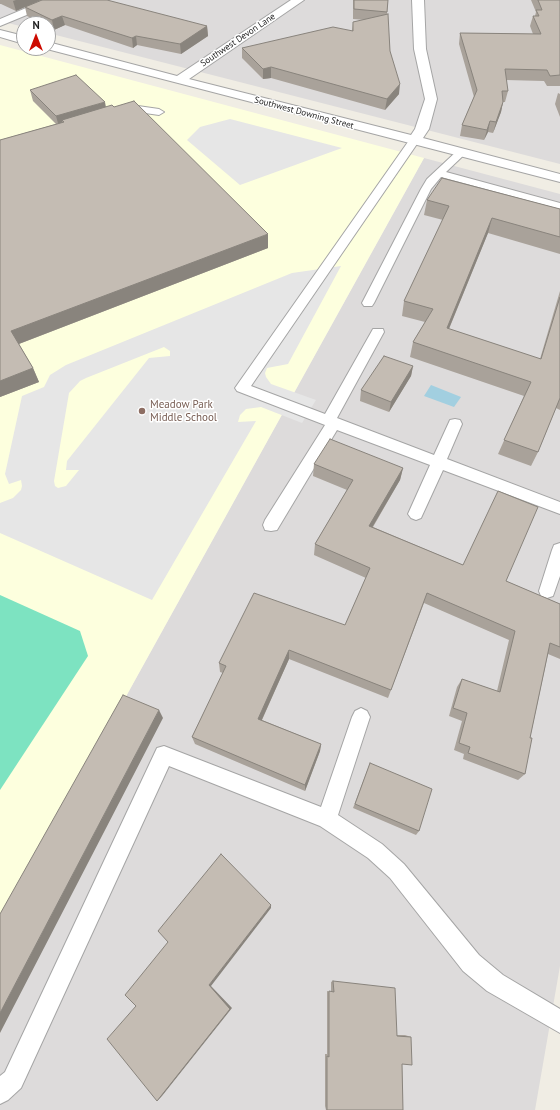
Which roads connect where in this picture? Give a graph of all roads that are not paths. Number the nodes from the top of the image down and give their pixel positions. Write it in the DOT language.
graph roads {
  1 [pos="54,0"];
  2 [pos="298,0"];
  3 [pos="418,0"];
  4 [pos="0,23"];
  5 [pos="0,33"];
  6 [pos="16,38"];
  7 [pos="56,48"];
  8 [pos="179,80"];
  9 [pos="159,112"];
  10 [pos="116,114"];
  11 [pos="414,141"];
  12 [pos="461,153"];
  13 [pos="440,174"];
  14 [pos="560,178"];
  15 [pos="560,206"];
  16 [pos="368,303"];
  17 [pos="378,332"];
  18 [pos="331,422"];
  19 [pos="455,424"];
  20 [pos="438,462"];
  21 [pos="560,508"];
  22 [pos="416,514"];
  23 [pos="271,525"];
  24 [pos="560,550"];
  25 [pos="547,591"];
  26 [pos="360,717"];
  27 [pos="327,820"];
  28 [pos="560,1022"];
  29 [pos="0,1092"];
  1 -- 4 [label="street"];
  2 -- 8 [label="street, Southwest Devon Lane"];
  3 -- 11 [label="street"];
  5 -- 6 [label="street"];
  7 -- 8 [label="street, Southwest Downing Street"];
  8 -- 11 [label="street, Southwest Downing Street"];
  9 -- 10 [label="lane"];
  11 -- 12 [label="street, Southwest Downing Street"];
  11 -- 18 [label="lane"];
  12 -- 13 [label="lane"];
  12 -- 14 [label="street, Southwest Downing Street"];
  13 -- 15 [label="lane"];
  13 -- 16 [label="lane"];
  17 -- 18 [label="lane"];
  18 -- 20 [label="lane"];
  18 -- 23 [label="lane"];
  19 -- 20 [label="lane"];
  20 -- 21 [label="lane"];
  20 -- 22 [label="lane"];
  24 -- 25 [label="lane"];
  26 -- 27 [label="lane"];
  27 -- 28 [label="lane"];
  27 -- 29 [label="lane"];
}
